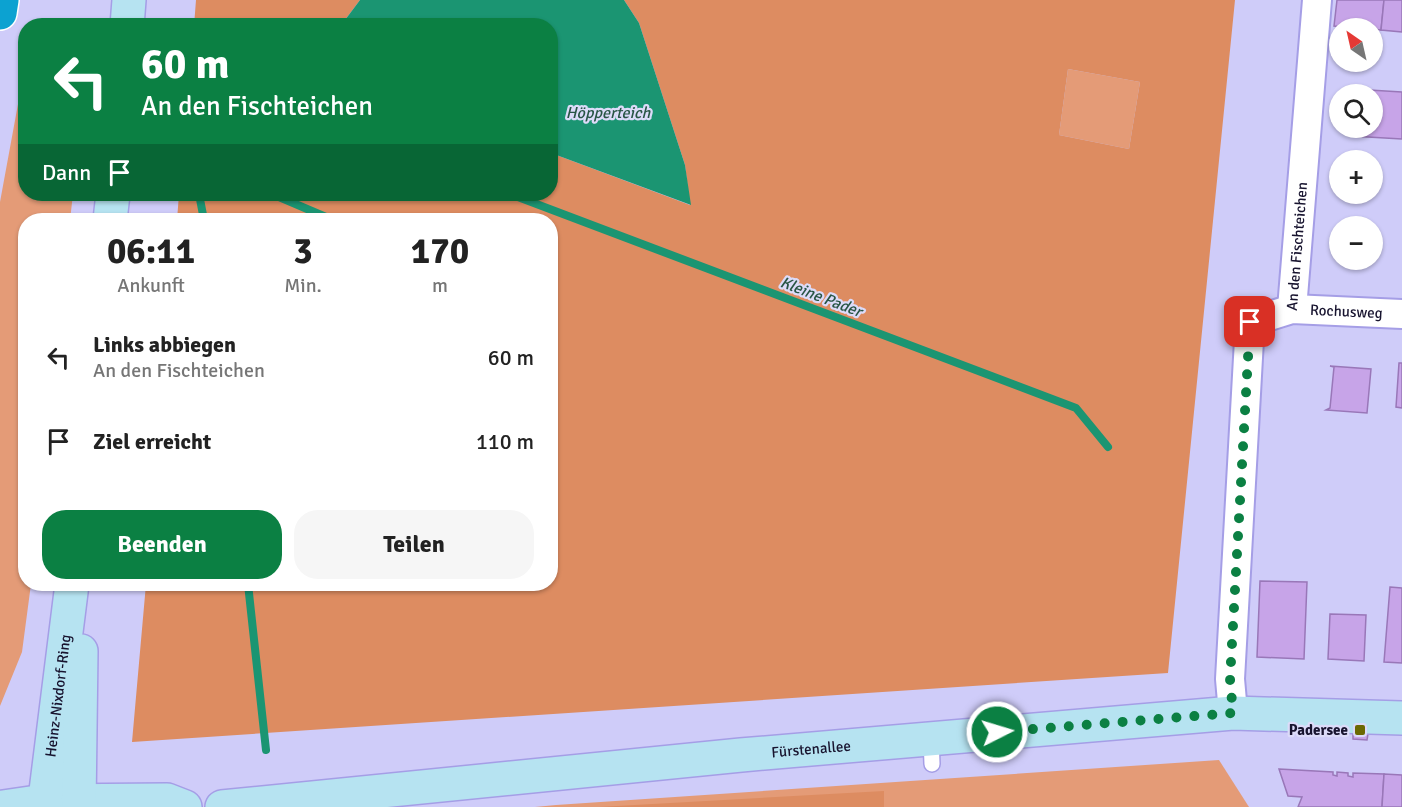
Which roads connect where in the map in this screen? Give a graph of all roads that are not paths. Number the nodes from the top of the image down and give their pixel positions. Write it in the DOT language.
graph roads {
  1 [pos="2,0"];
  2 [pos="129,0"];
  3 [pos="1317,0"];
  4 [pos="0,14"];
  5 [pos="128,18"];
  6 [pos="1292,309"];
  7 [pos="1402,314"];
  8 [pos="71,591"];
  9 [pos="82,591"];
  10 [pos="1233,713"];
  11 [pos="1402,718"];
  12 [pos="44,804"];
  13 [pos="79,804"];
  14 [pos="3,807"];
  15 [pos="184,807"];
  16 [pos="222,807"];
  1 -- 4 [label="highway"];
  2 -- 5 [label="street"];
  3 -- 6 [label="street, An den Fischteichen"];
  6 -- 7 [label="street, Rochusweg"];
  6 -- 10 [label="street, An den Fischteichen"];
  8 -- 12 [label="street, Heinz-Nixdorf-Ring"];
  9 -- 13 [label="street, Heinz-Nixdorf-Ring"];
  10 -- 11 [label="street, Fürstenallee"];
  10 -- 16 [label="street, Fürstenallee"];
  12 -- 13 [label="street"];
  12 -- 14 [label="street"];
  13 -- 15 [label="street"];
}
